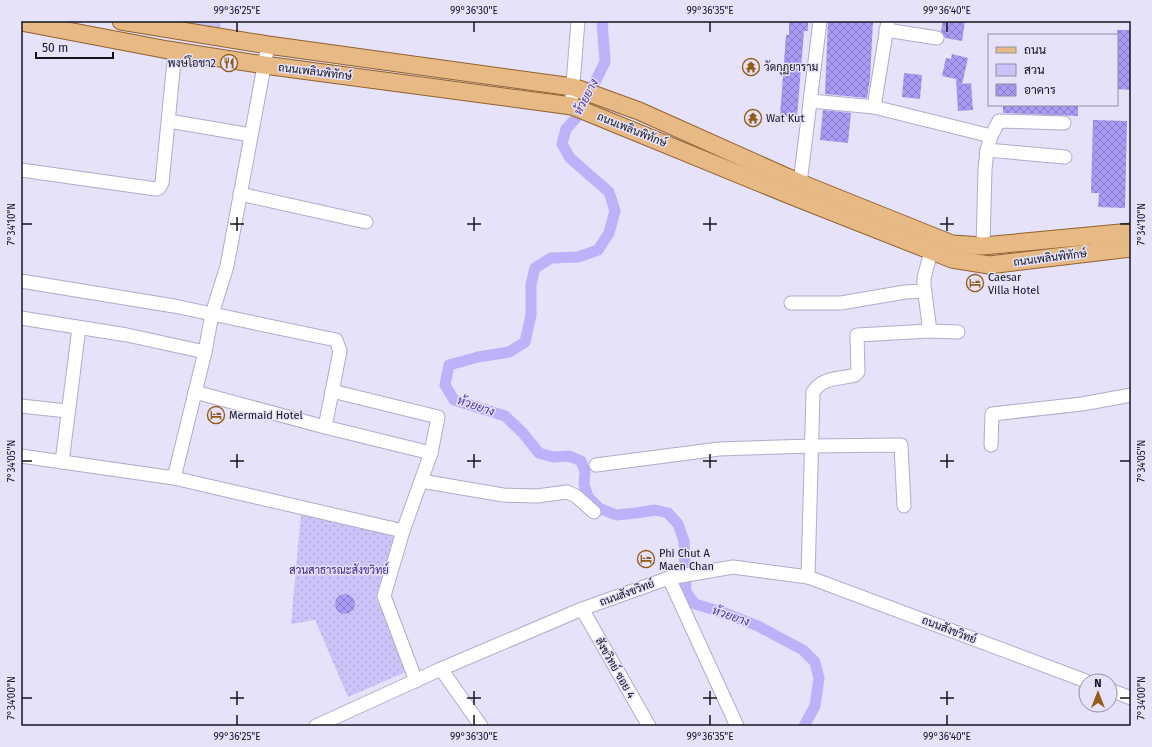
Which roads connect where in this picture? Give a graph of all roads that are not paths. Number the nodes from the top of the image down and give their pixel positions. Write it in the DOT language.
graph roads {
  1 [pos="121,21"];
  2 [pos="578,21"];
  3 [pos="820,21"];
  4 [pos="21,22"];
  5 [pos="887,25"];
  6 [pos="937,38"];
  7 [pos="268,45"];
  8 [pos="175,51"];
  9 [pos="264,66"];
  10 [pos="573,87"];
  11 [pos="811,101"];
  12 [pos="572,106"];
  13 [pos="874,107"];
  14 [pos="169,122"];
  15 [pos="1064,123"];
  16 [pos="251,135"];
  17 [pos="991,136"];
  18 [pos="987,150"];
  19 [pos="1065,157"];
  20 [pos="21,170"];
  21 [pos="800,183"];
  22 [pos="240,194"];
  23 [pos="366,222"];
  24 [pos="1131,232"];
  25 [pos="983,246"];
  26 [pos="1131,248"];
  27 [pos="931,251"];
  28 [pos="21,281"];
  29 [pos="924,291"];
  30 [pos="791,303"];
  31 [pos="212,314"];
  32 [pos="21,318"];
  33 [pos="79,328"];
  34 [pos="930,331"];
  35 [pos="958,332"];
  36 [pos="204,352"];
  37 [pos="332,391"];
  38 [pos="195,392"];
  39 [pos="1131,395"];
  40 [pos="21,406"];
  41 [pos="67,411"];
  42 [pos="325,427"];
  43 [pos="991,445"];
  44 [pos="812,446"];
  45 [pos="431,453"];
  46 [pos="21,456"];
  47 [pos="62,462"];
  48 [pos="596,465"];
  49 [pos="174,478"];
  50 [pos="421,481"];
  51 [pos="904,506"];
  52 [pos="594,512"];
  53 [pos="403,531"];
  54 [pos="808,577"];
  55 [pos="669,578"];
  56 [pos="582,610"];
  57 [pos="441,669"];
  58 [pos="1078,678"];
  59 [pos="416,681"];
  60 [pos="1118,693"];
  61 [pos="1131,698"];
  62 [pos="316,726"];
  63 [pos="481,726"];
  64 [pos="649,726"];
  65 [pos="737,726"];
  1 -- 7 [label="main road, ถนนเพลินพิทักษ์"];
  2 -- 10 [label="street"];
  3 -- 11 [label="street"];
  4 -- 8 [label="main road, ถนนเพลินพิทักษ์"];
  5 -- 6 [label="street"];
  5 -- 13 [label="street"];
  7 -- 9 [label="street"];
  7 -- 10 [label="main road, ถนนเพลินพิทักษ์"];
  8 -- 9 [label="main road, ถนนเพลินพิทักษ์"];
  8 -- 14 [label="street"];
  9 -- 12 [label="main road, ถนนเพลินพิทักษ์"];
  9 -- 16 [label="street"];
  10 -- 12 [label="street"];
  10 -- 21 [label="main road, ถนนเพลินพิทักษ์"];
  11 -- 13 [label="street"];
  11 -- 21 [label="street"];
  12 -- 27 [label="main road, ถนนเพลินพิทักษ์"];
  13 -- 17 [label="street"];
  14 -- 16 [label="street"];
  14 -- 20 [label="street"];
  15 -- 17 [label="street"];
  16 -- 22 [label="street"];
  17 -- 18 [label="street"];
  18 -- 19 [label="street"];
  18 -- 25 [label="street"];
  21 -- 25 [label="main road, ถนนเพลินพิทักษ์"];
  22 -- 23 [label="street"];
  22 -- 31 [label="street"];
  24 -- 25 [label="main road, ถนนเพลินพิทักษ์"];
  26 -- 27 [label="main road, ถนนเพลินพิทักษ์"];
  27 -- 29 [label="street"];
  28 -- 31 [label="street"];
  29 -- 30 [label="street"];
  29 -- 34 [label="street"];
  31 -- 36 [label="street"];
  31 -- 37 [label="street"];
  32 -- 33 [label="street"];
  33 -- 36 [label="street"];
  33 -- 41 [label="street"];
  34 -- 35 [label="street"];
  34 -- 44 [label="street"];
  36 -- 38 [label="street"];
  37 -- 42 [label="street"];
  37 -- 45 [label="street"];
  38 -- 42 [label="street"];
  38 -- 49 [label="street"];
  39 -- 43 [label="street"];
  40 -- 41 [label="street"];
  41 -- 47 [label="street"];
  42 -- 45 [label="street"];
  44 -- 48 [label="street"];
  44 -- 51 [label="street"];
  44 -- 54 [label="street"];
  45 -- 50 [label="street"];
  46 -- 47 [label="street"];
  47 -- 49 [label="street"];
  49 -- 53 [label="street"];
  50 -- 52 [label="street"];
  50 -- 53 [label="street"];
  53 -- 59 [label="street"];
  54 -- 55 [label="street, ถนนสังขวิทย์"];
  54 -- 58 [label="street, ถนนสังขวิทย์"];
  55 -- 56 [label="street, ถนนสังขวิทย์"];
  55 -- 65 [label="street"];
  56 -- 57 [label="street, ถนนสังขวิทย์"];
  56 -- 64 [label="street, สังขวิทย์ ซอย 4"];
  57 -- 59 [label="street, ถนนสังขวิทย์"];
  57 -- 63 [label="street"];
  59 -- 62 [label="street, ถนนสังขวิทย์"];
  60 -- 61 [label="street"];
}
